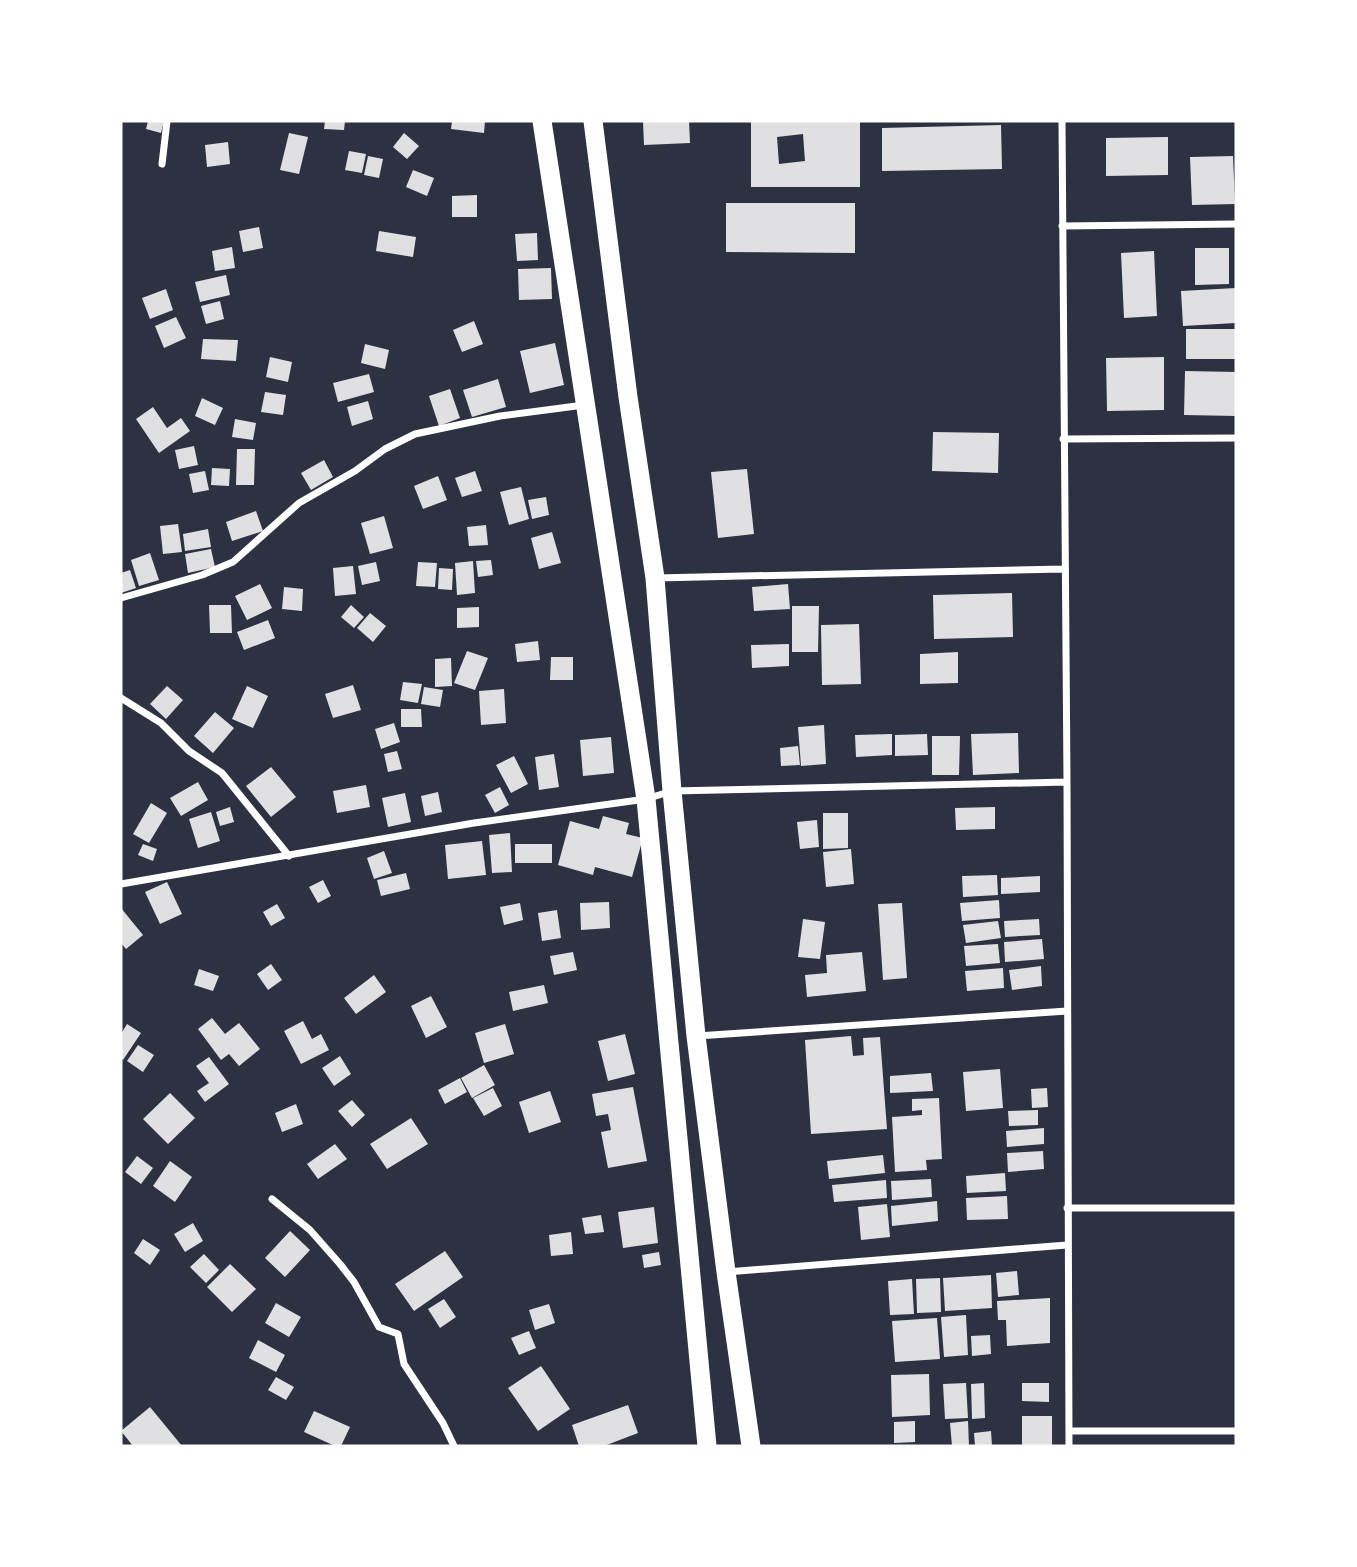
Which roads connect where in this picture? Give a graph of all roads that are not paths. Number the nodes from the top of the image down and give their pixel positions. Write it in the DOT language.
graph roads {
  1 [pos="167,121"];
  2 [pos="542,121"];
  3 [pos="593,121"];
  4 [pos="1062,121"];
  5 [pos="162,164"];
  6 [pos="1236,224"];
  7 [pos="1062,226"];
  8 [pos="585,405"];
  9 [pos="1236,438"];
  10 [pos="1063,439"];
  11 [pos="1064,569"];
  12 [pos="655,578"];
  13 [pos="121,598"];
  14 [pos="121,698"];
  15 [pos="1067,782"];
  16 [pos="672,790"];
  17 [pos="646,799"];
  18 [pos="289,856"];
  19 [pos="121,884"];
  20 [pos="1067,1011"];
  21 [pos="696,1036"];
  22 [pos="272,1199"];
  23 [pos="1067,1208"];
  24 [pos="1236,1208"];
  25 [pos="1067,1245"];
  26 [pos="726,1272"];
  27 [pos="1069,1431"];
  28 [pos="1236,1431"];
  29 [pos="454,1446"];
  30 [pos="706,1446"];
  31 [pos="751,1446"];
  32 [pos="1069,1446"];
  1 -- 5 [label="street"];
  2 -- 8 [label="highway"];
  3 -- 12 [label="highway"];
  4 -- 7 [label="street"];
  6 -- 7 [label="street"];
  7 -- 10 [label="street"];
  8 -- 13 [label="street"];
  8 -- 17 [label="highway"];
  9 -- 10 [label="street"];
  10 -- 11 [label="street"];
  11 -- 12 [label="street"];
  11 -- 15 [label="street"];
  12 -- 16 [label="highway"];
  14 -- 18 [label="street"];
  15 -- 16 [label="street"];
  15 -- 20 [label="street"];
  16 -- 17 [label="street"];
  16 -- 21 [label="highway"];
  17 -- 18 [label="street"];
  17 -- 30 [label="highway"];
  18 -- 19 [label="street"];
  20 -- 21 [label="street"];
  20 -- 23 [label="street"];
  21 -- 26 [label="highway"];
  22 -- 29 [label="street"];
  23 -- 24 [label="street"];
  23 -- 25 [label="street"];
  25 -- 26 [label="street"];
  25 -- 27 [label="street"];
  26 -- 31 [label="highway"];
  27 -- 28 [label="street"];
  27 -- 32 [label="street"];
}
